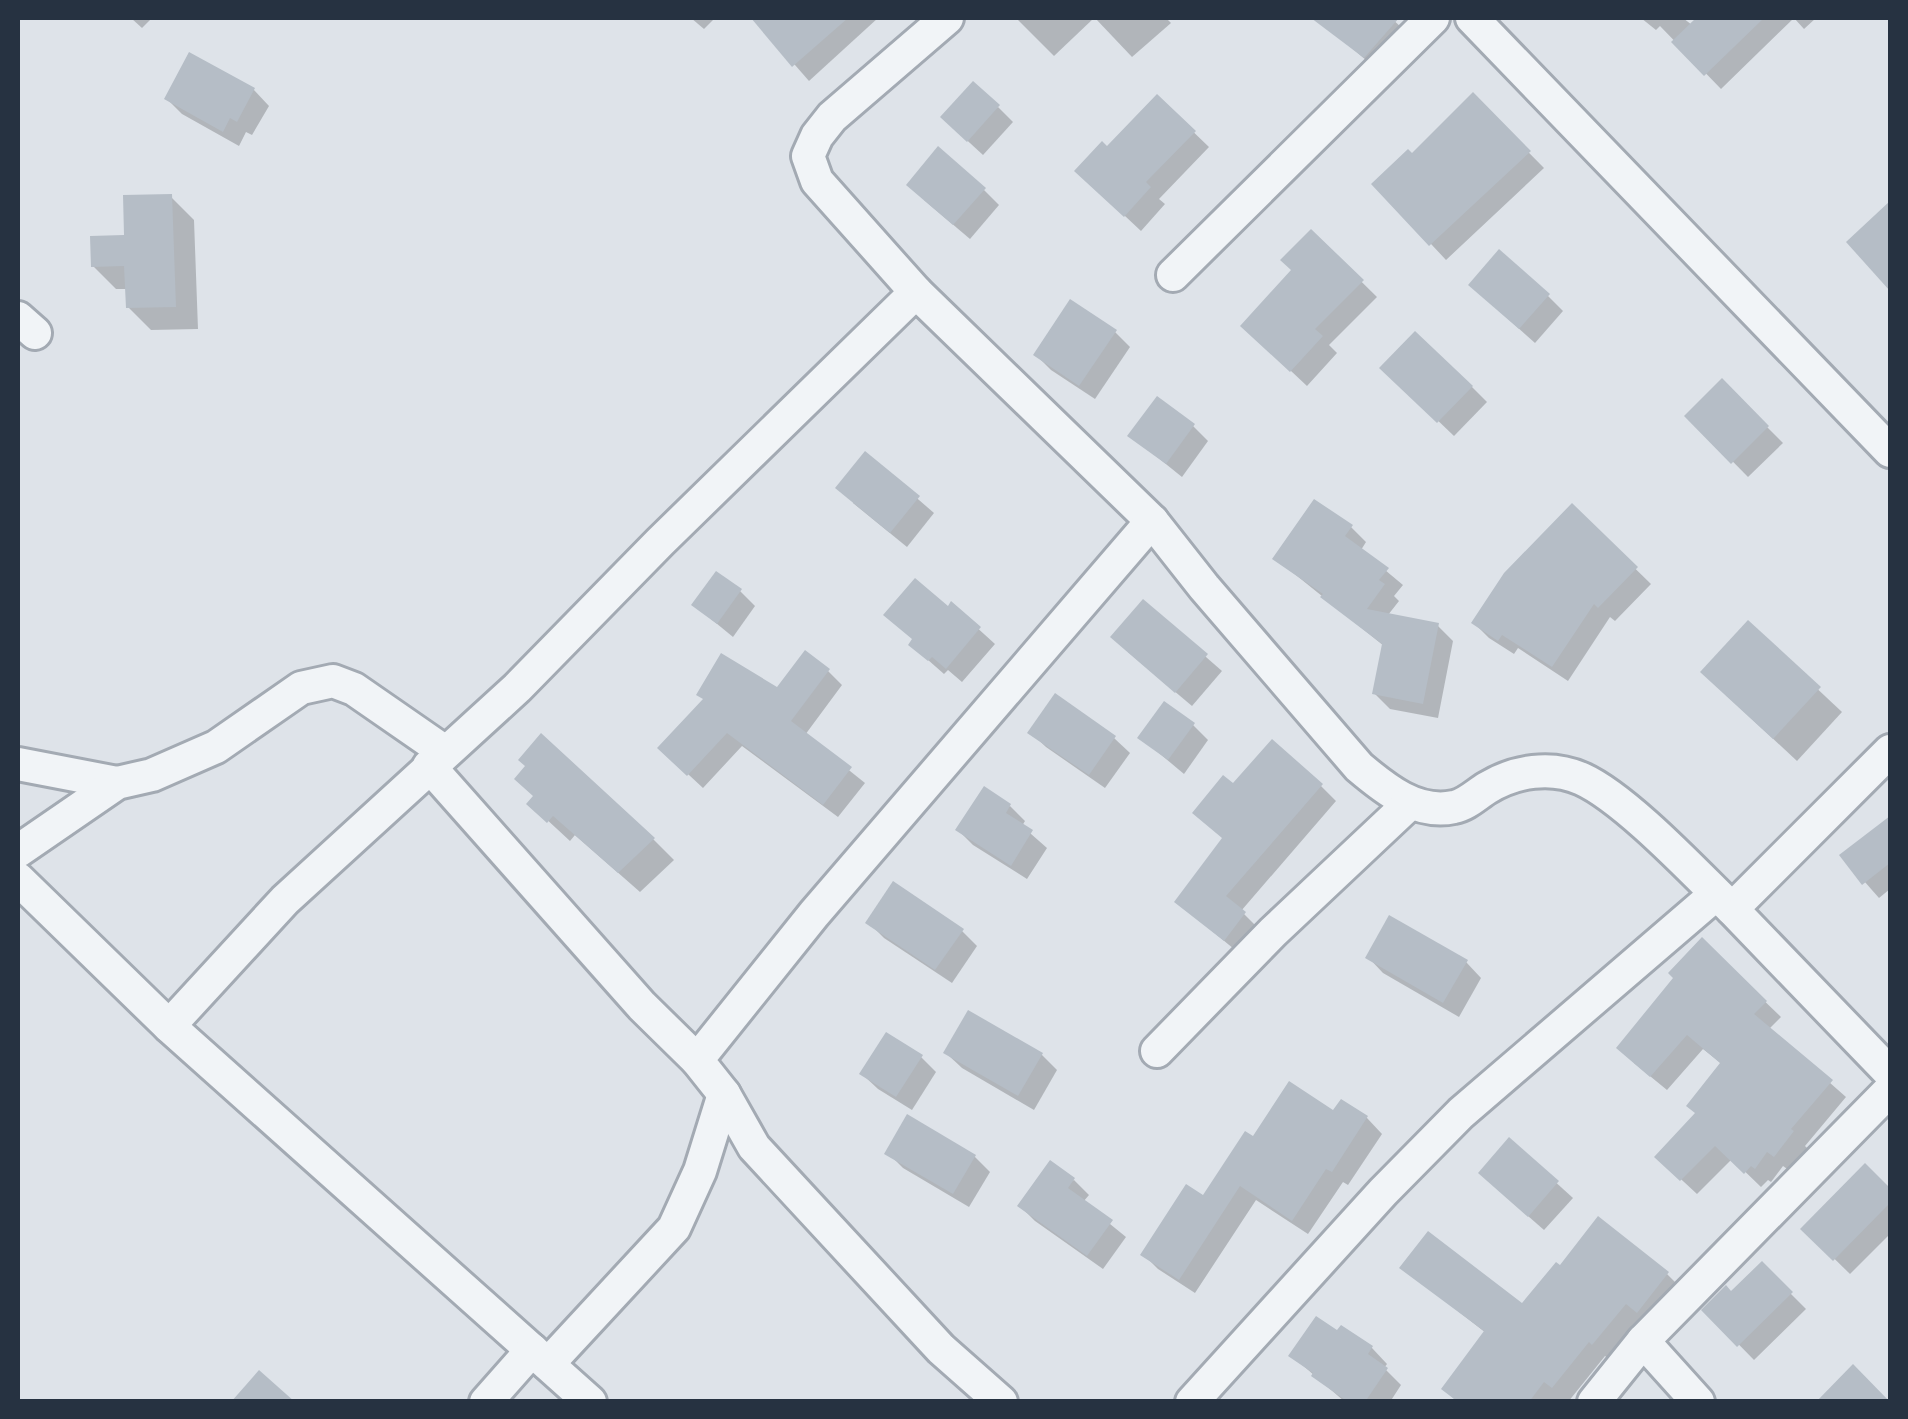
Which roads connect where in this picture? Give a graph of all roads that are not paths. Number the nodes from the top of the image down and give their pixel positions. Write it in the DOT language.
graph roads {
  1 [pos="946,18"];
  2 [pos="1433,18"];
  3 [pos="1472,18"];
  4 [pos="1173,275"];
  5 [pos="916,292"];
  6 [pos="1890,451"];
  7 [pos="1152,520"];
  8 [pos="1890,751"];
  9 [pos="437,759"];
  10 [pos="18,764"];
  11 [pos="118,784"];
  12 [pos="1410,803"];
  13 [pos="18,850"];
  14 [pos="18,878"];
  15 [pos="1724,901"];
  16 [pos="169,1026"];
  17 [pos="1157,1051"];
  18 [pos="698,1060"];
  19 [pos="1890,1073"];
  20 [pos="1890,1090"];
  21 [pos="724,1094"];
  22 [pos="1643,1342"];
  23 [pos="540,1357"];
  24 [pos="486,1402"];
  25 [pos="590,1402"];
  26 [pos="1001,1402"];
  27 [pos="1192,1402"];
  28 [pos="1594,1402"];
  29 [pos="1698,1402"];
  1 -- 5 [label="street"];
  2 -- 4 [label="street"];
  3 -- 6 [label="street"];
  5 -- 7 [label="street"];
  5 -- 9 [label="street"];
  7 -- 12 [label="street"];
  7 -- 18 [label="street"];
  8 -- 15 [label="street"];
  9 -- 11 [label="street"];
  9 -- 16 [label="street"];
  9 -- 18 [label="street"];
  10 -- 11 [label="street"];
  11 -- 13 [label="street"];
  12 -- 15 [label="street"];
  12 -- 17 [label="street"];
  14 -- 16 [label="street"];
  15 -- 19 [label="street"];
  15 -- 27 [label="street"];
  16 -- 23 [label="street"];
  18 -- 21 [label="street"];
  20 -- 22 [label="street"];
  21 -- 23 [label="street"];
  21 -- 26 [label="street"];
  22 -- 28 [label="street"];
  22 -- 29 [label="street"];
  23 -- 24 [label="street"];
  23 -- 25 [label="street"];
}
